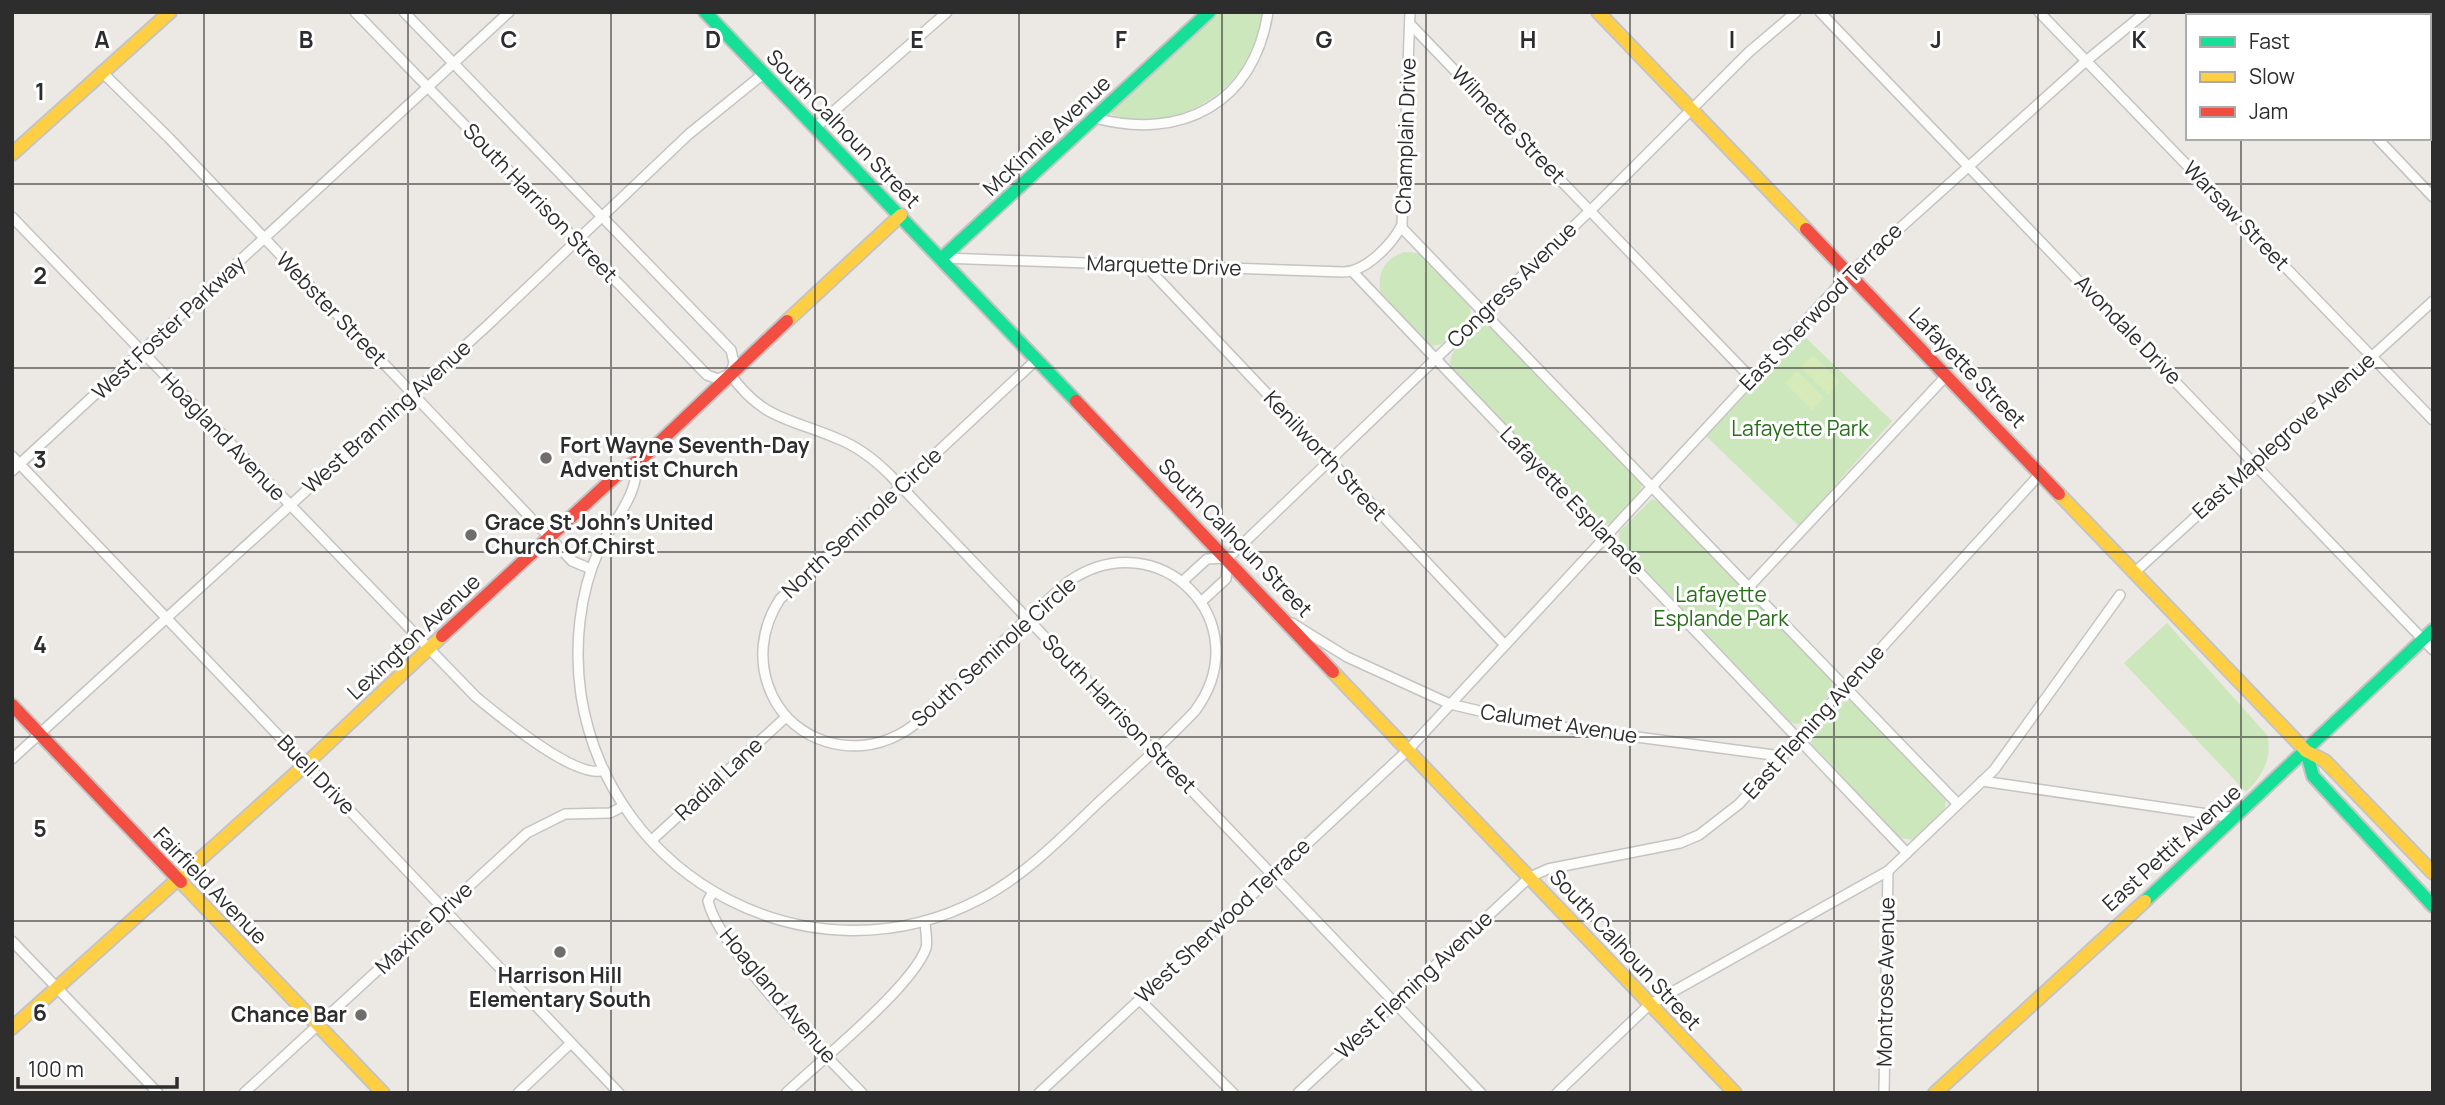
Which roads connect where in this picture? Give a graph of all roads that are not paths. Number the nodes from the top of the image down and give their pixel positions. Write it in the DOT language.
graph roads {
  1 [pos="170,12"];
  2 [pos="355,12"];
  3 [pos="404,12"];
  4 [pos="509,12"];
  5 [pos="706,12"];
  6 [pos="947,12"];
  7 [pos="1209,12"];
  8 [pos="1268,12"];
  9 [pos="1410,12"];
  10 [pos="1598,12"];
  11 [pos="1796,12"];
  12 [pos="1820,12"];
  13 [pos="2039,12"];
  14 [pos="2146,12"];
  15 [pos="1410,24"];
  16 [pos="2086,61"];
  17 [pos="453,64"];
  18 [pos="103,73"];
  19 [pos="762,75"];
  20 [pos="428,88"];
  21 [pos="1691,109"];
  22 [pos="1095,118"];
  23 [pos="817,126"];
  24 [pos="2379,140"];
  25 [pos="12,154"];
  26 [pos="1970,166"];
  27 [pos="2433,197"];
  28 [pos="1590,210"];
  29 [pos="901,215"];
  30 [pos="601,216"];
  31 [pos="12,217"];
  32 [pos="1401,228"];
  33 [pos="264,240"];
  34 [pos="576,240"];
  35 [pos="942,258"];
  36 [pos="1146,267"];
  37 [pos="1352,271"];
  38 [pos="1850,273"];
  39 [pos="2433,301"];
  40 [pos="1484,312"];
  41 [pos="142,353"];
  42 [pos="2373,356"];
  43 [pos="1436,359"];
  44 [pos="1035,361"];
  45 [pos="730,374"];
  46 [pos="1947,375"];
  47 [pos="1751,377"];
  48 [pos="413,394"];
  49 [pos="2433,420"];
  50 [pos="12,456"];
  51 [pos="1329,461"];
  52 [pos="2256,463"];
  53 [pos="636,464"];
  54 [pos="16,468"];
  55 [pos="2041,473"];
  56 [pos="901,485"];
  57 [pos="1651,487"];
  58 [pos="289,506"];
  59 [pos="548,536"];
  60 [pos="1606,537"];
  61 [pos="1228,558"];
  62 [pos="591,569"];
  63 [pos="2136,572"];
  64 [pos="1183,581"];
  65 [pos="1748,588"];
  66 [pos="2120,595"];
  67 [pos="1201,602"];
  68 [pos="167,618"];
  69 [pos="1027,619"];
  70 [pos="1287,620"];
  71 [pos="2428,635"];
  72 [pos="1505,645"];
  73 [pos="428,650"];
  74 [pos="2433,650"];
  75 [pos="1347,657"];
  76 [pos="1335,671"];
  77 [pos="1844,688"];
  78 [pos="1450,704"];
  79 [pos="12,705"];
  80 [pos="786,717"];
  81 [pos="40,734"];
  82 [pos="1798,738"];
  83 [pos="1155,750"];
  84 [pos="1408,750"];
  85 [pos="2306,751"];
  86 [pos="1781,755"];
  87 [pos="12,759"];
  88 [pos="306,764"];
  89 [pos="604,770"];
  90 [pos="1982,781"];
  91 [pos="1958,804"];
  92 [pos="624,806"];
  93 [pos="2235,818"];
  94 [pos="652,840"];
  95 [pos="1907,853"];
  96 [pos="1888,871"];
  97 [pos="2433,873"];
  98 [pos="1273,875"];
  99 [pos="1530,877"];
  100 [pos="176,879"];
  101 [pos="712,893"];
  102 [pos="2433,905"];
  103 [pos="443,909"];
  104 [pos="925,921"];
  105 [pos="12,941"];
  106 [pos="57,987"];
  107 [pos="1139,999"];
  108 [pos="1396,1002"];
  109 [pos="1649,1005"];
  110 [pos="317,1025"];
  111 [pos="12,1028"];
  112 [pos="572,1044"];
  113 [pos="826,1056"];
  114 [pos="158,1093"];
  115 [pos="244,1093"];
  116 [pos="383,1093"];
  117 [pos="518,1093"];
  118 [pos="619,1093"];
  119 [pos="786,1093"];
  120 [pos="862,1093"];
  121 [pos="1038,1093"];
  122 [pos="1233,1093"];
  123 [pos="1298,1093"];
  124 [pos="1481,1093"];
  125 [pos="1558,1093"];
  126 [pos="1735,1093"];
  127 [pos="1884,1093"];
  128 [pos="1935,1093"];
  1 -- 18 [label="main road"];
  2 -- 20 [label="street, South Harrison Street"];
  3 -- 17 [label="street, South Harrison Street"];
  4 -- 17 [label="street, West Foster Parkway"];
  5 -- 19 [label="main road, South Calhoun Street"];
  6 -- 23 [label="street"];
  7 -- 22 [label="main road, McKinnie Avenue"];
  8 -- 22 [label="street"];
  9 -- 15 [label="street, Champlain Drive"];
  10 -- 21 [label="main road, Lafayette Street"];
  11 -- 21 [label="street, Congress Avenue"];
  12 -- 26 [label="street, Avondale Drive"];
  13 -- 16 [label="street, Warsaw Street"];
  14 -- 16 [label="street, East Sherwood Terrace"];
  15 -- 28 [label="street, Wilmette Street"];
  15 -- 32 [label="street, Champlain Drive"];
  16 -- 26 [label="street, East Sherwood Terrace"];
  16 -- 42 [label="street, Warsaw Street"];
  17 -- 20 [label="street, West Foster Parkway"];
  17 -- 30 [label="street, South Harrison Street"];
  18 -- 25 [label="main road"];
  18 -- 33 [label="street, Webster Street"];
  19 -- 23 [label="main road, South Calhoun Street"];
  19 -- 30 [label="street, West Branning Avenue"];
  20 -- 33 [label="street, West Foster Parkway"];
  20 -- 34 [label="street, South Harrison Street"];
  21 -- 28 [label="street, Congress Avenue"];
  21 -- 38 [label="main road, Lafayette Street"];
  22 -- 35 [label="main road, McKinnie Avenue"];
  23 -- 29 [label="main road, South Calhoun Street"];
  24 -- 27 [label="street"];
  26 -- 38 [label="street, East Sherwood Terrace"];
  26 -- 52 [label="street, Avondale Drive"];
  28 -- 40 [label="street, Congress Avenue"];
  28 -- 47 [label="street, Wilmette Street"];
  29 -- 35 [label="main road, South Calhoun Street"];
  29 -- 45 [label="main road, Lexington Avenue"];
  30 -- 34 [label="street, West Branning Avenue"];
  30 -- 45 [label="street, South Harrison Street"];
  31 -- 41 [label="street, Hoagland Avenue"];
  32 -- 37 [label="street, Champlain Drive"];
  32 -- 40 [label="street"];
  33 -- 41 [label="street, West Foster Parkway"];
  33 -- 48 [label="street, Webster Street"];
  34 -- 45 [label="street, South Harrison Street"];
  34 -- 48 [label="street, West Branning Avenue"];
  35 -- 36 [label="street, Marquette Drive"];
  35 -- 44 [label="main road, South Calhoun Street"];
  36 -- 37 [label="street, Marquette Drive"];
  36 -- 51 [label="street, Kenilworth Street"];
  37 -- 43 [label="street, Lafayette Esplanade"];
  38 -- 46 [label="main road, Lafayette Street"];
  38 -- 47 [label="street, East Sherwood Terrace"];
  39 -- 42 [label="street, East Maplegrove Avenue"];
  40 -- 43 [label="street, Congress Avenue"];
  40 -- 57 [label="street"];
  41 -- 54 [label="street, West Foster Parkway"];
  41 -- 58 [label="street, Hoagland Avenue"];
  42 -- 49 [label="street, Warsaw Street"];
  42 -- 52 [label="street, East Maplegrove Avenue"];
  43 -- 51 [label="street, Congress Avenue"];
  43 -- 60 [label="street, Lafayette Esplanade"];
  44 -- 56 [label="street, North Seminole Circle"];
  44 -- 61 [label="main road, South Calhoun Street"];
  45 -- 53 [label="main road, Lexington Avenue"];
  45 -- 56 [label="street, South Harrison Street"];
  46 -- 55 [label="main road, Lafayette Street"];
  46 -- 65 [label="street"];
  47 -- 57 [label="street, East Sherwood Terrace"];
  48 -- 58 [label="street, West Branning Avenue"];
  48 -- 59 [label="street, Webster Street"];
  50 -- 54 [label="street, Buell Drive"];
  51 -- 61 [label="street, Congress Avenue"];
  51 -- 72 [label="street, Kenilworth Street"];
  52 -- 63 [label="street, East Maplegrove Avenue"];
  52 -- 71 [label="street, Avondale Drive"];
  53 -- 59 [label="main road, Lexington Avenue"];
  53 -- 62 [label="street"];
  54 -- 68 [label="street, Buell Drive"];
  55 -- 63 [label="main road, Lafayette Street"];
  55 -- 77 [label="street, East Fleming Avenue"];
  56 -- 69 [label="street, South Harrison Street"];
  56 -- 80 [label="street, North Seminole Circle"];
  57 -- 60 [label="street, East Sherwood Terrace"];
  57 -- 65 [label="street"];
  58 -- 68 [label="street, West Branning Avenue"];
  58 -- 73 [label="street, Hoagland Avenue"];
  59 -- 62 [label="street, Webster Street"];
  59 -- 73 [label="main road, Lexington Avenue"];
  60 -- 72 [label="street, East Sherwood Terrace"];
  60 -- 82 [label="street, Lafayette Esplanade"];
  61 -- 64 [label="street"];
  61 -- 67 [label="street"];
  61 -- 70 [label="main road, South Calhoun Street"];
  62 -- 89 [label="street"];
  63 -- 85 [label="main road, Lafayette Street"];
  64 -- 67 [label="street"];
  64 -- 69 [label="street, South Seminole Circle"];
  65 -- 77 [label="street"];
  66 -- 90 [label="street"];
  67 -- 83 [label="street"];
  68 -- 81 [label="street, West Branning Avenue"];
  68 -- 88 [label="street, Buell Drive"];
  69 -- 80 [label="street, South Seminole Circle"];
  69 -- 83 [label="street, South Harrison Street"];
  70 -- 75 [label="street, Calumet Avenue"];
  70 -- 76 [label="main road, South Calhoun Street"];
  71 -- 74 [label="street, Avondale Drive"];
  71 -- 85 [label="main road, East Pettit Avenue"];
  72 -- 78 [label="street, East Sherwood Terrace"];
  73 -- 88 [label="main road, Lexington Avenue"];
  73 -- 89 [label="street, Hoagland Avenue"];
  75 -- 76 [label="street"];
  75 -- 78 [label="street, Calumet Avenue"];
  76 -- 84 [label="main road, South Calhoun Street"];
  77 -- 82 [label="street, East Fleming Avenue"];
  77 -- 91 [label="street"];
  78 -- 84 [label="street, East Sherwood Terrace"];
  78 -- 86 [label="street, Calumet Avenue"];
  79 -- 81 [label="main road, Fairfield Avenue"];
  80 -- 94 [label="street, Radial Lane"];
  81 -- 87 [label="street, West Branning Avenue"];
  81 -- 100 [label="main road, Fairfield Avenue"];
  82 -- 86 [label="street, East Fleming Avenue"];
  82 -- 95 [label="street, Lafayette Esplanade"];
  83 -- 98 [label="street, South Harrison Street"];
  83 -- 104 [label="street"];
  84 -- 98 [label="street, West Sherwood Terrace"];
  84 -- 99 [label="main road, South Calhoun Street"];
  85 -- 93 [label="main road, East Pettit Avenue"];
  85 -- 97 [label="main road, Lafayette Street"];
  85 -- 102 [label="main road, Lafayette Street"];
  86 -- 99 [label="street, East Fleming Avenue"];
  88 -- 100 [label="main road, Lexington Avenue"];
  88 -- 103 [label="street, Buell Drive"];
  89 -- 92 [label="street"];
  90 -- 91 [label="street"];
  90 -- 93 [label="street"];
  91 -- 95 [label="street"];
  92 -- 94 [label="street"];
  92 -- 103 [label="street, Maxine Drive"];
  93 -- 128 [label="main road, East Pettit Avenue"];
  94 -- 101 [label="street"];
  95 -- 96 [label="street"];
  96 -- 109 [label="street"];
  96 -- 127 [label="street, Montrose Avenue"];
  98 -- 107 [label="street, West Sherwood Terrace"];
  98 -- 108 [label="street, South Harrison Street"];
  99 -- 108 [label="street, West Fleming Avenue"];
  99 -- 109 [label="main road, South Calhoun Street"];
  100 -- 106 [label="main road, Lexington Avenue"];
  100 -- 110 [label="main road, Fairfield Avenue"];
  101 -- 104 [label="street"];
  101 -- 113 [label="street, Hoagland Avenue"];
  103 -- 110 [label="street, Maxine Drive"];
  103 -- 112 [label="street, Buell Drive"];
  104 -- 113 [label="street"];
  105 -- 106 [label="street"];
  106 -- 111 [label="main road, Lexington Avenue"];
  106 -- 114 [label="street"];
  107 -- 121 [label="street, West Sherwood Terrace"];
  107 -- 122 [label="street"];
  108 -- 123 [label="street, West Fleming Avenue"];
  108 -- 124 [label="street, South Harrison Street"];
  109 -- 125 [label="street"];
  109 -- 126 [label="main road, South Calhoun Street"];
  110 -- 115 [label="street, Maxine Drive"];
  110 -- 116 [label="main road, Fairfield Avenue"];
  112 -- 117 [label="street"];
  112 -- 118 [label="street, Buell Drive"];
  113 -- 119 [label="street"];
  113 -- 120 [label="street, Hoagland Avenue"];
}
